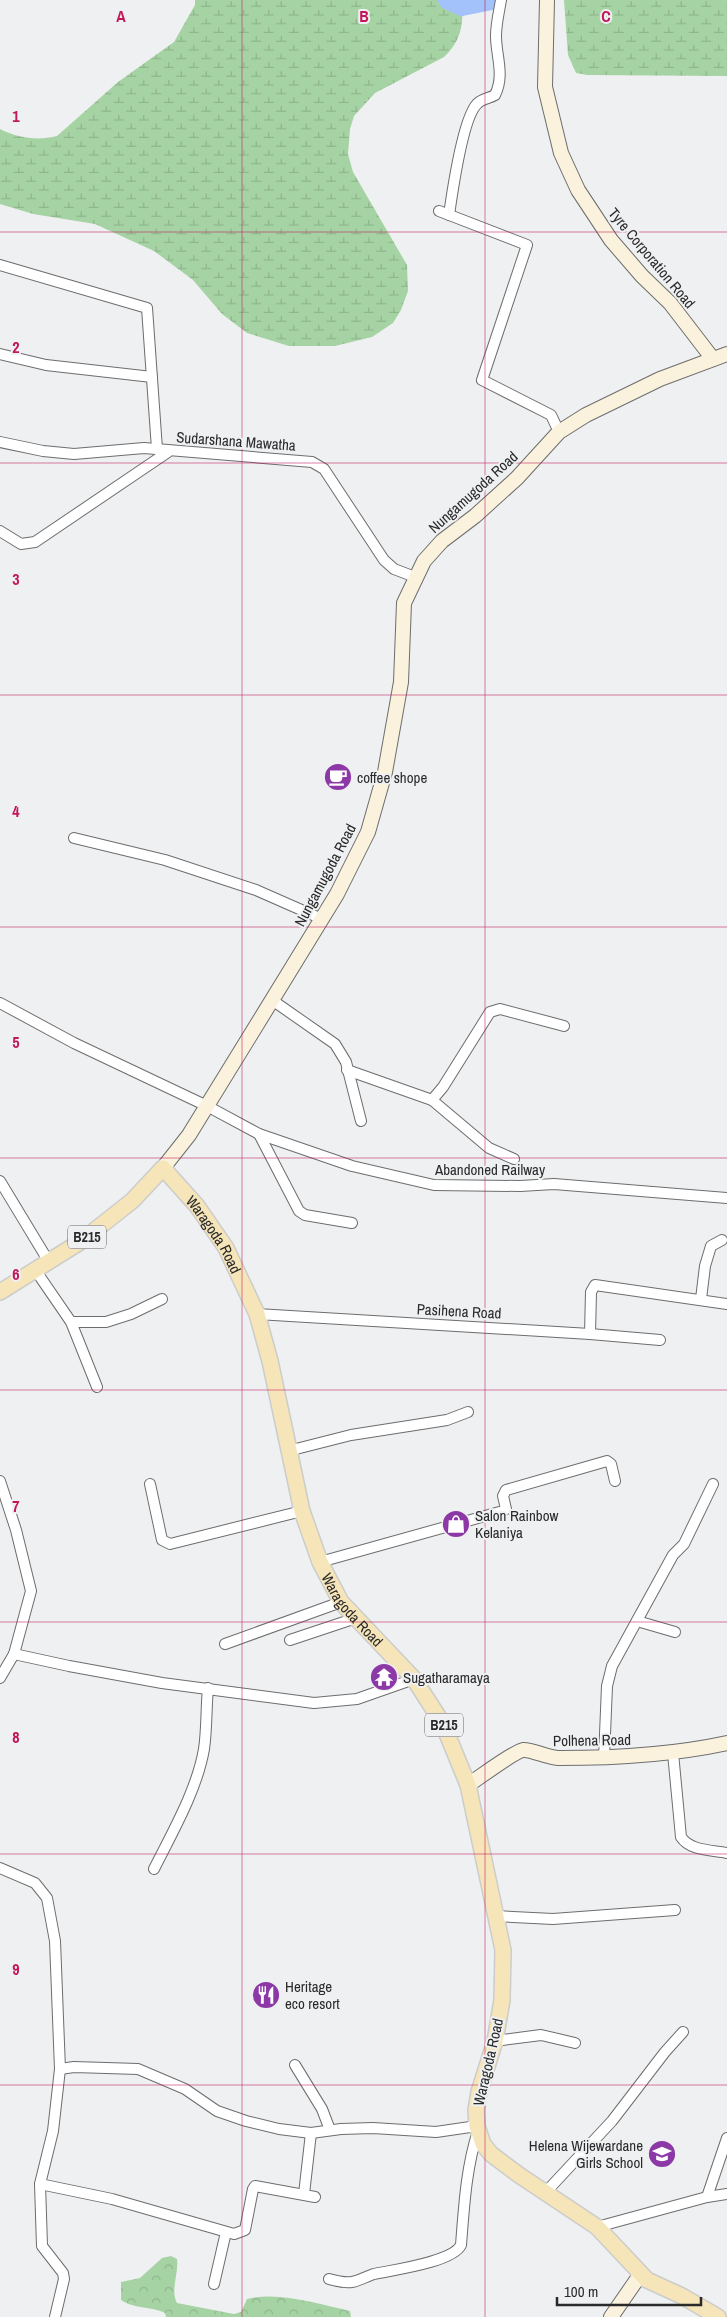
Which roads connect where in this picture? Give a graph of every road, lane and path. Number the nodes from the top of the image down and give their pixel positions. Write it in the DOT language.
graph roads {
  1 [pos="547,0"];
  2 [pos="500,4"];
  3 [pos="0,265"];
  4 [pos="0,354"];
  5 [pos="727,354"];
  6 [pos="714,358"];
  7 [pos="152,378"];
  8 [pos="559,432"];
  9 [pos="0,442"];
  10 [pos="156,449"];
  11 [pos="168,452"];
  12 [pos="0,532"];
  13 [pos="415,577"];
  14 [pos="74,838"];
  15 [pos="322,919"];
  16 [pos="272,1000"];
  17 [pos="0,1003"];
  18 [pos="564,1026"];
  19 [pos="347,1070"];
  20 [pos="432,1100"];
  21 [pos="207,1106"];
  22 [pos="361,1122"];
  23 [pos="259,1134"];
  24 [pos="514,1158"];
  25 [pos="163,1168"];
  26 [pos="0,1180"];
  27 [pos="727,1198"];
  28 [pos="352,1223"];
  29 [pos="722,1240"];
  30 [pos="49,1262"];
  31 [pos="36,1271"];
  32 [pos="0,1292"];
  33 [pos="162,1298"];
  34 [pos="701,1299"];
  35 [pos="727,1304"];
  36 [pos="257,1314"];
  37 [pos="72,1322"];
  38 [pos="590,1334"];
  39 [pos="660,1340"];
  40 [pos="97,1387"];
  41 [pos="468,1412"];
  42 [pos="288,1451"];
  43 [pos="0,1481"];
  44 [pos="615,1481"];
  45 [pos="150,1484"];
  46 [pos="713,1484"];
  47 [pos="302,1511"];
  48 [pos="320,1562"];
  49 [pos="341,1602"];
  50 [pos="356,1618"];
  51 [pos="638,1621"];
  52 [pos="675,1632"];
  53 [pos="290,1640"];
  54 [pos="225,1644"];
  55 [pos="14,1654"];
  56 [pos="0,1678"];
  57 [pos="414,1679"];
  58 [pos="208,1688"];
  59 [pos="727,1743"];
  60 [pos="673,1752"];
  61 [pos="604,1758"];
  62 [pos="468,1786"];
  63 [pos="727,1853"];
  64 [pos="0,1868"];
  65 [pos="154,1869"];
  66 [pos="675,1910"];
  67 [pos="495,1916"];
  68 [pos="683,2032"];
  69 [pos="495,2041"];
  70 [pos="575,2043"];
  71 [pos="295,2066"];
  72 [pos="60,2069"];
  73 [pos="477,2129"];
  74 [pos="330,2130"];
  75 [pos="311,2133"];
  76 [pos="727,2138"];
  77 [pos="40,2184"];
  78 [pos="545,2193"];
  79 [pos="304,2194"];
  80 [pos="727,2194"];
  81 [pos="315,2197"];
  82 [pos="707,2197"];
  83 [pos="597,2227"];
  84 [pos="226,2232"];
  85 [pos="640,2275"];
  86 [pos="329,2279"];
  87 [pos="214,2284"];
  88 [pos="55,2317"];
  89 [pos="611,2317"];
  90 [pos="718,2317"];
  1 -- 6 [label="street, Tyre Corporation Road"];
  2 -- 8 [label="street"];
  3 -- 7 [label="street"];
  4 -- 7 [label="street"];
  5 -- 6 [label="street, Nungamugoda Road"];
  6 -- 8 [label="street, Nungamugoda Road"];
  7 -- 10 [label="street"];
  8 -- 13 [label="street, Nungamugoda Road"];
  9 -- 10 [label="street, Sudarshana Mawatha"];
  10 -- 11 [label="street, Sudarshana Mawatha"];
  11 -- 12 [label="street"];
  11 -- 13 [label="street, Sudarshana Mawatha"];
  13 -- 15 [label="street, Nungamugoda Road"];
  14 -- 15 [label="street"];
  15 -- 16 [label="street, Nungamugoda Road"];
  16 -- 19 [label="street"];
  16 -- 21 [label="street, Nungamugoda Road"];
  17 -- 21 [label="street, Abandoned Railway"];
  18 -- 20 [label="street"];
  19 -- 20 [label="street"];
  19 -- 22 [label="street"];
  20 -- 24 [label="street"];
  21 -- 23 [label="street, Abandoned Railway"];
  21 -- 25 [label="street, Nungamugoda Road"];
  23 -- 27 [label="street, Abandoned Railway"];
  23 -- 28 [label="street"];
  25 -- 30 [label="main road, B215"];
  25 -- 36 [label="main road, Waragoda Road / B215"];
  26 -- 30 [label="street"];
  29 -- 34 [label="street"];
  30 -- 31 [label="main road, B215"];
  31 -- 32 [label="main road, B215"];
  31 -- 37 [label="street"];
  33 -- 37 [label="street"];
  34 -- 35 [label="street"];
  34 -- 38 [label="street"];
  36 -- 38 [label="street, Pasihena Road"];
  36 -- 42 [label="main road, Waragoda Road / B215"];
  37 -- 40 [label="street"];
  38 -- 39 [label="street, Pasihena Road"];
  41 -- 42 [label="street"];
  42 -- 47 [label="main road, Waragoda Road / B215"];
  43 -- 55 [label="street"];
  44 -- 48 [label="street"];
  45 -- 47 [label="street"];
  46 -- 51 [label="street"];
  47 -- 48 [label="main road, Waragoda Road / B215"];
  48 -- 49 [label="main road, Waragoda Road / B215"];
  49 -- 50 [label="main road, Waragoda Road / B215"];
  49 -- 54 [label="street"];
  50 -- 53 [label="street"];
  50 -- 57 [label="main road, Waragoda Road / B215"];
  51 -- 52 [label="street"];
  51 -- 61 [label="street"];
  55 -- 56 [label="street"];
  55 -- 58 [label="street"];
  57 -- 58 [label="street"];
  57 -- 62 [label="main road, Waragoda Road / B215"];
  58 -- 65 [label="street"];
  59 -- 60 [label="street, Polhena Road"];
  60 -- 61 [label="street, Polhena Road"];
  60 -- 63 [label="street"];
  61 -- 62 [label="street, Polhena Road"];
  62 -- 67 [label="main road, Waragoda Road / B215"];
  64 -- 72 [label="street"];
  66 -- 67 [label="street"];
  67 -- 69 [label="main road, Waragoda Road / B215"];
  68 -- 78 [label="street"];
  69 -- 70 [label="street"];
  69 -- 73 [label="main road, Waragoda Road / B215"];
  71 -- 74 [label="street"];
  72 -- 75 [label="street"];
  72 -- 77 [label="street"];
  73 -- 74 [label="street"];
  73 -- 78 [label="main road"];
  73 -- 86 [label="street"];
  74 -- 75 [label="street"];
  75 -- 79 [label="street"];
  76 -- 82 [label="street"];
  77 -- 84 [label="street"];
  77 -- 88 [label="street"];
  78 -- 83 [label="main road"];
  79 -- 81 [label="street"];
  79 -- 84 [label="street"];
  80 -- 82 [label="street"];
  82 -- 83 [label="street"];
  83 -- 85 [label="main road"];
  84 -- 87 [label="street"];
  85 -- 89 [label="street"];
  85 -- 90 [label="main road"];
}
